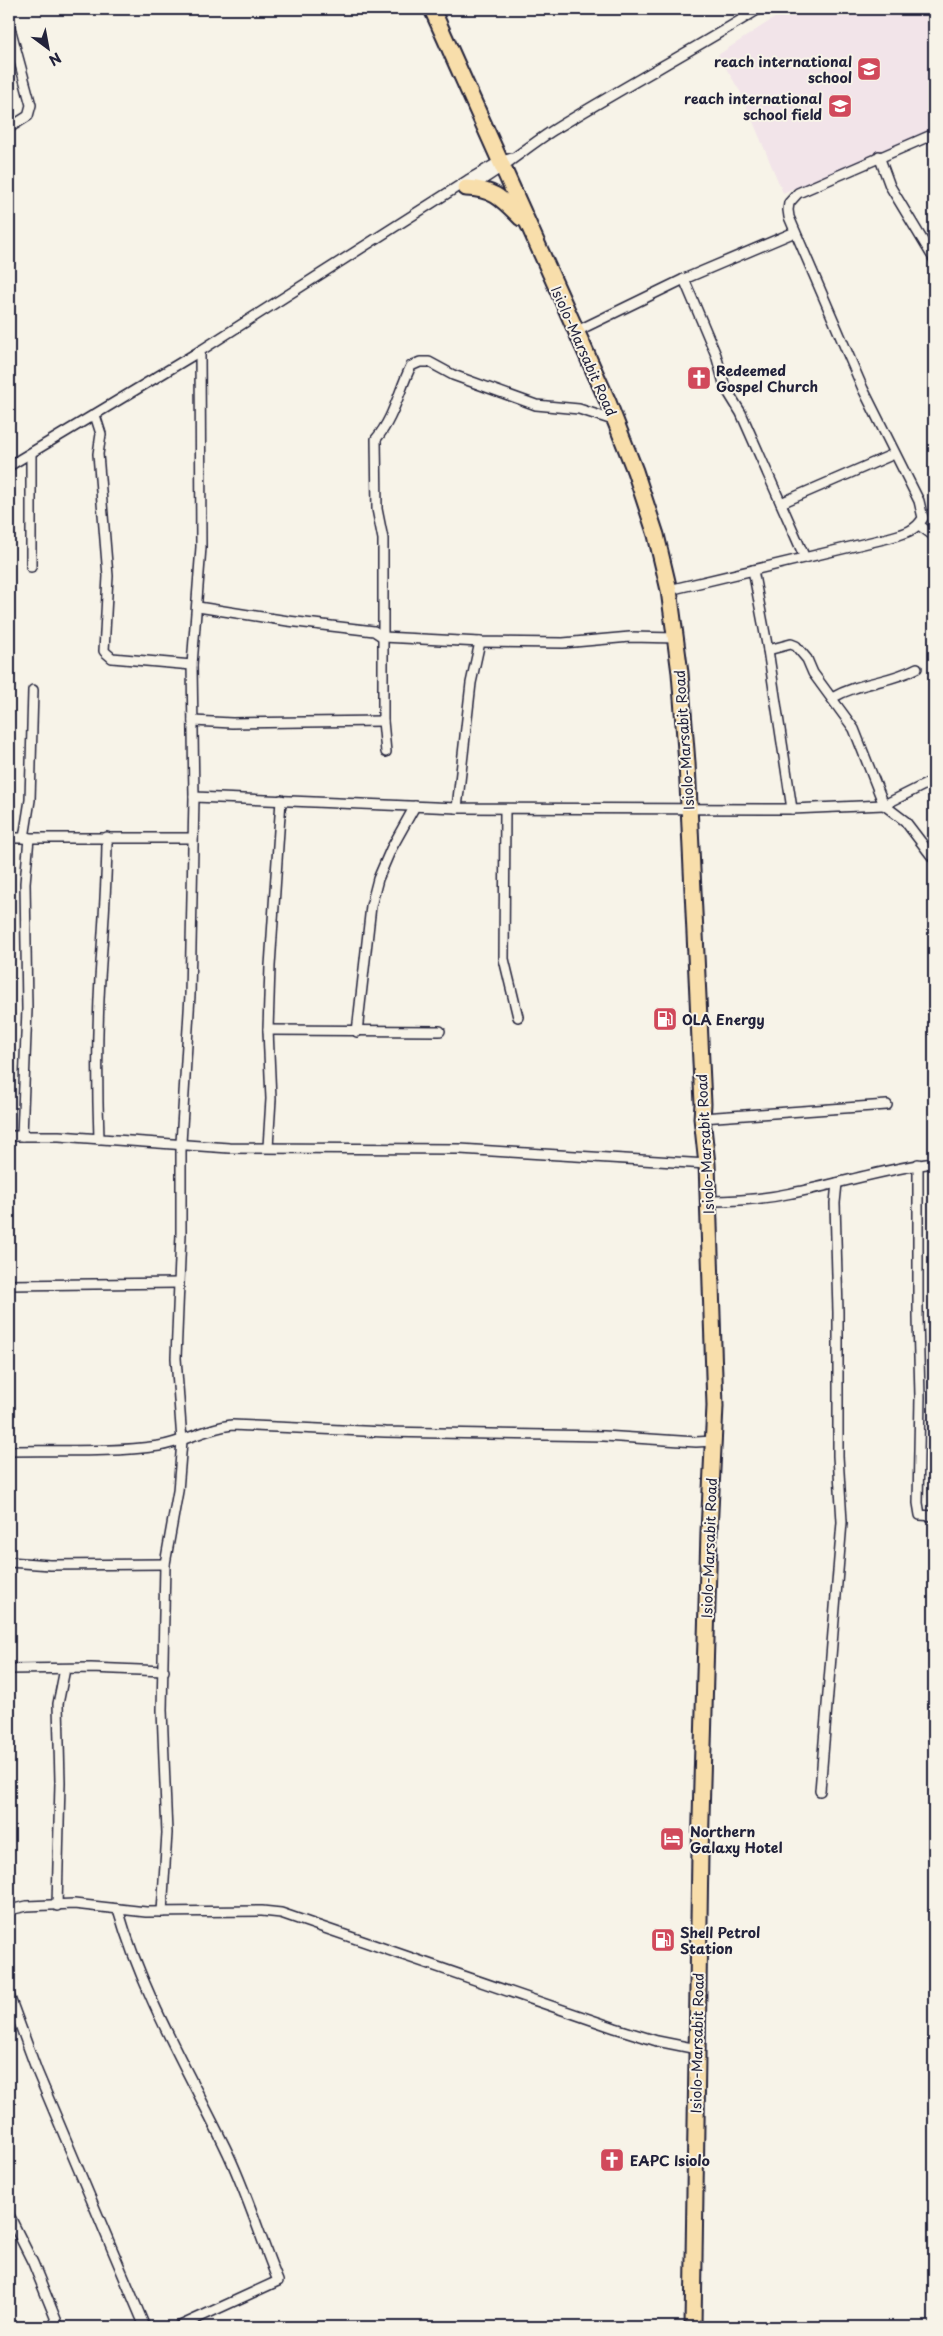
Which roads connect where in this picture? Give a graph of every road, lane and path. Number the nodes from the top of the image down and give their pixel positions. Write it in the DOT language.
graph roads {
  1 [pos="432,9"];
  2 [pos="759,9"];
  3 [pos="9,24"];
  4 [pos="9,128"];
  5 [pos="934,134"];
  6 [pos="879,156"];
  7 [pos="504,163"];
  8 [pos="466,188"];
  9 [pos="446,196"];
  10 [pos="527,224"];
  11 [pos="795,232"];
  12 [pos="934,259"];
  13 [pos="684,279"];
  14 [pos="576,331"];
  15 [pos="200,351"];
  16 [pos="95,415"];
  17 [pos="616,421"];
  18 [pos="30,454"];
  19 [pos="894,454"];
  20 [pos="9,466"];
  21 [pos="781,503"];
  22 [pos="919,526"];
  23 [pos="934,536"];
  24 [pos="805,558"];
  25 [pos="31,566"];
  26 [pos="753,570"];
  27 [pos="669,590"];
  28 [pos="198,607"];
  29 [pos="382,637"];
  30 [pos="676,638"];
  31 [pos="480,642"];
  32 [pos="768,650"];
  33 [pos="192,665"];
  34 [pos="917,668"];
  35 [pos="33,690"];
  36 [pos="832,698"];
  37 [pos="193,721"];
  38 [pos="383,721"];
  39 [pos="386,752"];
  40 [pos="934,780"];
  41 [pos="194,797"];
  42 [pos="281,800"];
  43 [pos="884,805"];
  44 [pos="415,806"];
  45 [pos="457,808"];
  46 [pos="505,809"];
  47 [pos="792,809"];
  48 [pos="689,810"];
  49 [pos="107,837"];
  50 [pos="9,838"];
  51 [pos="26,838"];
  52 [pos="193,838"];
  53 [pos="934,859"];
  54 [pos="518,1017"];
  55 [pos="268,1030"];
  56 [pos="440,1031"];
  57 [pos="357,1032"];
  58 [pos="887,1105"];
  59 [pos="702,1118"];
  60 [pos="9,1136"];
  61 [pos="22,1136"];
  62 [pos="100,1139"];
  63 [pos="181,1144"];
  64 [pos="268,1147"];
  65 [pos="934,1163"];
  66 [pos="707,1164"];
  67 [pos="918,1164"];
  68 [pos="837,1184"];
  69 [pos="708,1201"];
  70 [pos="179,1283"];
  71 [pos="9,1285"];
  72 [pos="182,1440"];
  73 [pos="713,1441"];
  74 [pos="9,1450"];
  75 [pos="934,1516"];
  76 [pos="9,1562"];
  77 [pos="165,1564"];
  78 [pos="65,1668"];
  79 [pos="9,1669"];
  80 [pos="164,1671"];
  81 [pos="820,1790"];
  82 [pos="57,1906"];
  83 [pos="118,1909"];
  84 [pos="9,1910"];
  85 [pos="162,1912"];
  86 [pos="9,1996"];
  87 [pos="697,2049"];
  88 [pos="9,2215"];
  89 [pos="59,2327"];
  90 [pos="145,2327"];
  91 [pos="178,2327"];
  92 [pos="693,2327"];
  1 -- 7 [label="highway, Isiolo-Marsabit Road"];
  2 -- 7 [label="street"];
  3 -- 4 [label="street"];
  5 -- 6 [label="street"];
  6 -- 11 [label="street"];
  6 -- 12 [label="street"];
  7 -- 8 [label="street"];
  7 -- 9 [label="street"];
  7 -- 10 [label="highway, Isiolo-Marsabit Road"];
  8 -- 9 [label="street"];
  8 -- 10 [label="highway"];
  9 -- 15 [label="street"];
  10 -- 14 [label="highway, Isiolo-Marsabit Road"];
  11 -- 13 [label="street"];
  11 -- 19 [label="street"];
  13 -- 14 [label="street"];
  13 -- 21 [label="street"];
  14 -- 17 [label="highway, Isiolo-Marsabit Road"];
  15 -- 16 [label="street"];
  15 -- 28 [label="street"];
  16 -- 18 [label="street"];
  16 -- 33 [label="street"];
  17 -- 27 [label="highway, Isiolo-Marsabit Road"];
  17 -- 29 [label="street"];
  18 -- 20 [label="street"];
  18 -- 25 [label="street"];
  19 -- 21 [label="street"];
  19 -- 22 [label="street"];
  21 -- 24 [label="street"];
  22 -- 23 [label="street"];
  22 -- 24 [label="street"];
  24 -- 26 [label="street"];
  26 -- 27 [label="street"];
  26 -- 32 [label="street"];
  27 -- 30 [label="highway, Isiolo-Marsabit Road"];
  28 -- 29 [label="street"];
  28 -- 33 [label="street"];
  29 -- 31 [label="street"];
  29 -- 38 [label="street"];
  30 -- 31 [label="street"];
  30 -- 48 [label="highway, Isiolo-Marsabit Road"];
  31 -- 45 [label="street"];
  32 -- 36 [label="street"];
  32 -- 47 [label="street"];
  33 -- 37 [label="street"];
  34 -- 36 [label="street"];
  35 -- 51 [label="street"];
  36 -- 43 [label="street"];
  37 -- 38 [label="street"];
  37 -- 41 [label="street"];
  38 -- 39 [label="street"];
  40 -- 43 [label="street"];
  41 -- 42 [label="street"];
  41 -- 52 [label="street"];
  42 -- 44 [label="street"];
  42 -- 55 [label="street"];
  43 -- 47 [label="street"];
  43 -- 53 [label="street"];
  44 -- 45 [label="street"];
  44 -- 57 [label="street"];
  45 -- 46 [label="street"];
  46 -- 48 [label="street"];
  46 -- 54 [label="street"];
  47 -- 48 [label="street"];
  48 -- 59 [label="highway, Isiolo-Marsabit Road"];
  49 -- 51 [label="street"];
  49 -- 52 [label="street"];
  49 -- 62 [label="street"];
  50 -- 51 [label="street"];
  51 -- 61 [label="street"];
  52 -- 63 [label="street"];
  55 -- 57 [label="street"];
  55 -- 64 [label="street"];
  56 -- 57 [label="street"];
  58 -- 59 [label="street"];
  59 -- 66 [label="highway, Isiolo-Marsabit Road"];
  60 -- 61 [label="street"];
  61 -- 62 [label="street"];
  62 -- 63 [label="street"];
  63 -- 64 [label="street"];
  63 -- 70 [label="street"];
  64 -- 66 [label="street"];
  65 -- 67 [label="street"];
  66 -- 69 [label="highway, Isiolo-Marsabit Road"];
  67 -- 68 [label="street"];
  67 -- 75 [label="street"];
  68 -- 69 [label="street"];
  68 -- 81 [label="street"];
  69 -- 73 [label="highway, Isiolo-Marsabit Road"];
  70 -- 71 [label="street"];
  70 -- 72 [label="street"];
  72 -- 73 [label="street"];
  72 -- 74 [label="street"];
  72 -- 77 [label="street"];
  73 -- 87 [label="highway, Isiolo-Marsabit Road"];
  76 -- 77 [label="street"];
  77 -- 80 [label="street"];
  78 -- 79 [label="street"];
  78 -- 80 [label="street"];
  78 -- 82 [label="street"];
  80 -- 85 [label="street"];
  82 -- 83 [label="street"];
  82 -- 84 [label="street"];
  83 -- 85 [label="street"];
  83 -- 91 [label="street"];
  85 -- 87 [label="street"];
  86 -- 90 [label="street"];
  87 -- 92 [label="highway, Isiolo-Marsabit Road"];
  88 -- 89 [label="street"];
}
